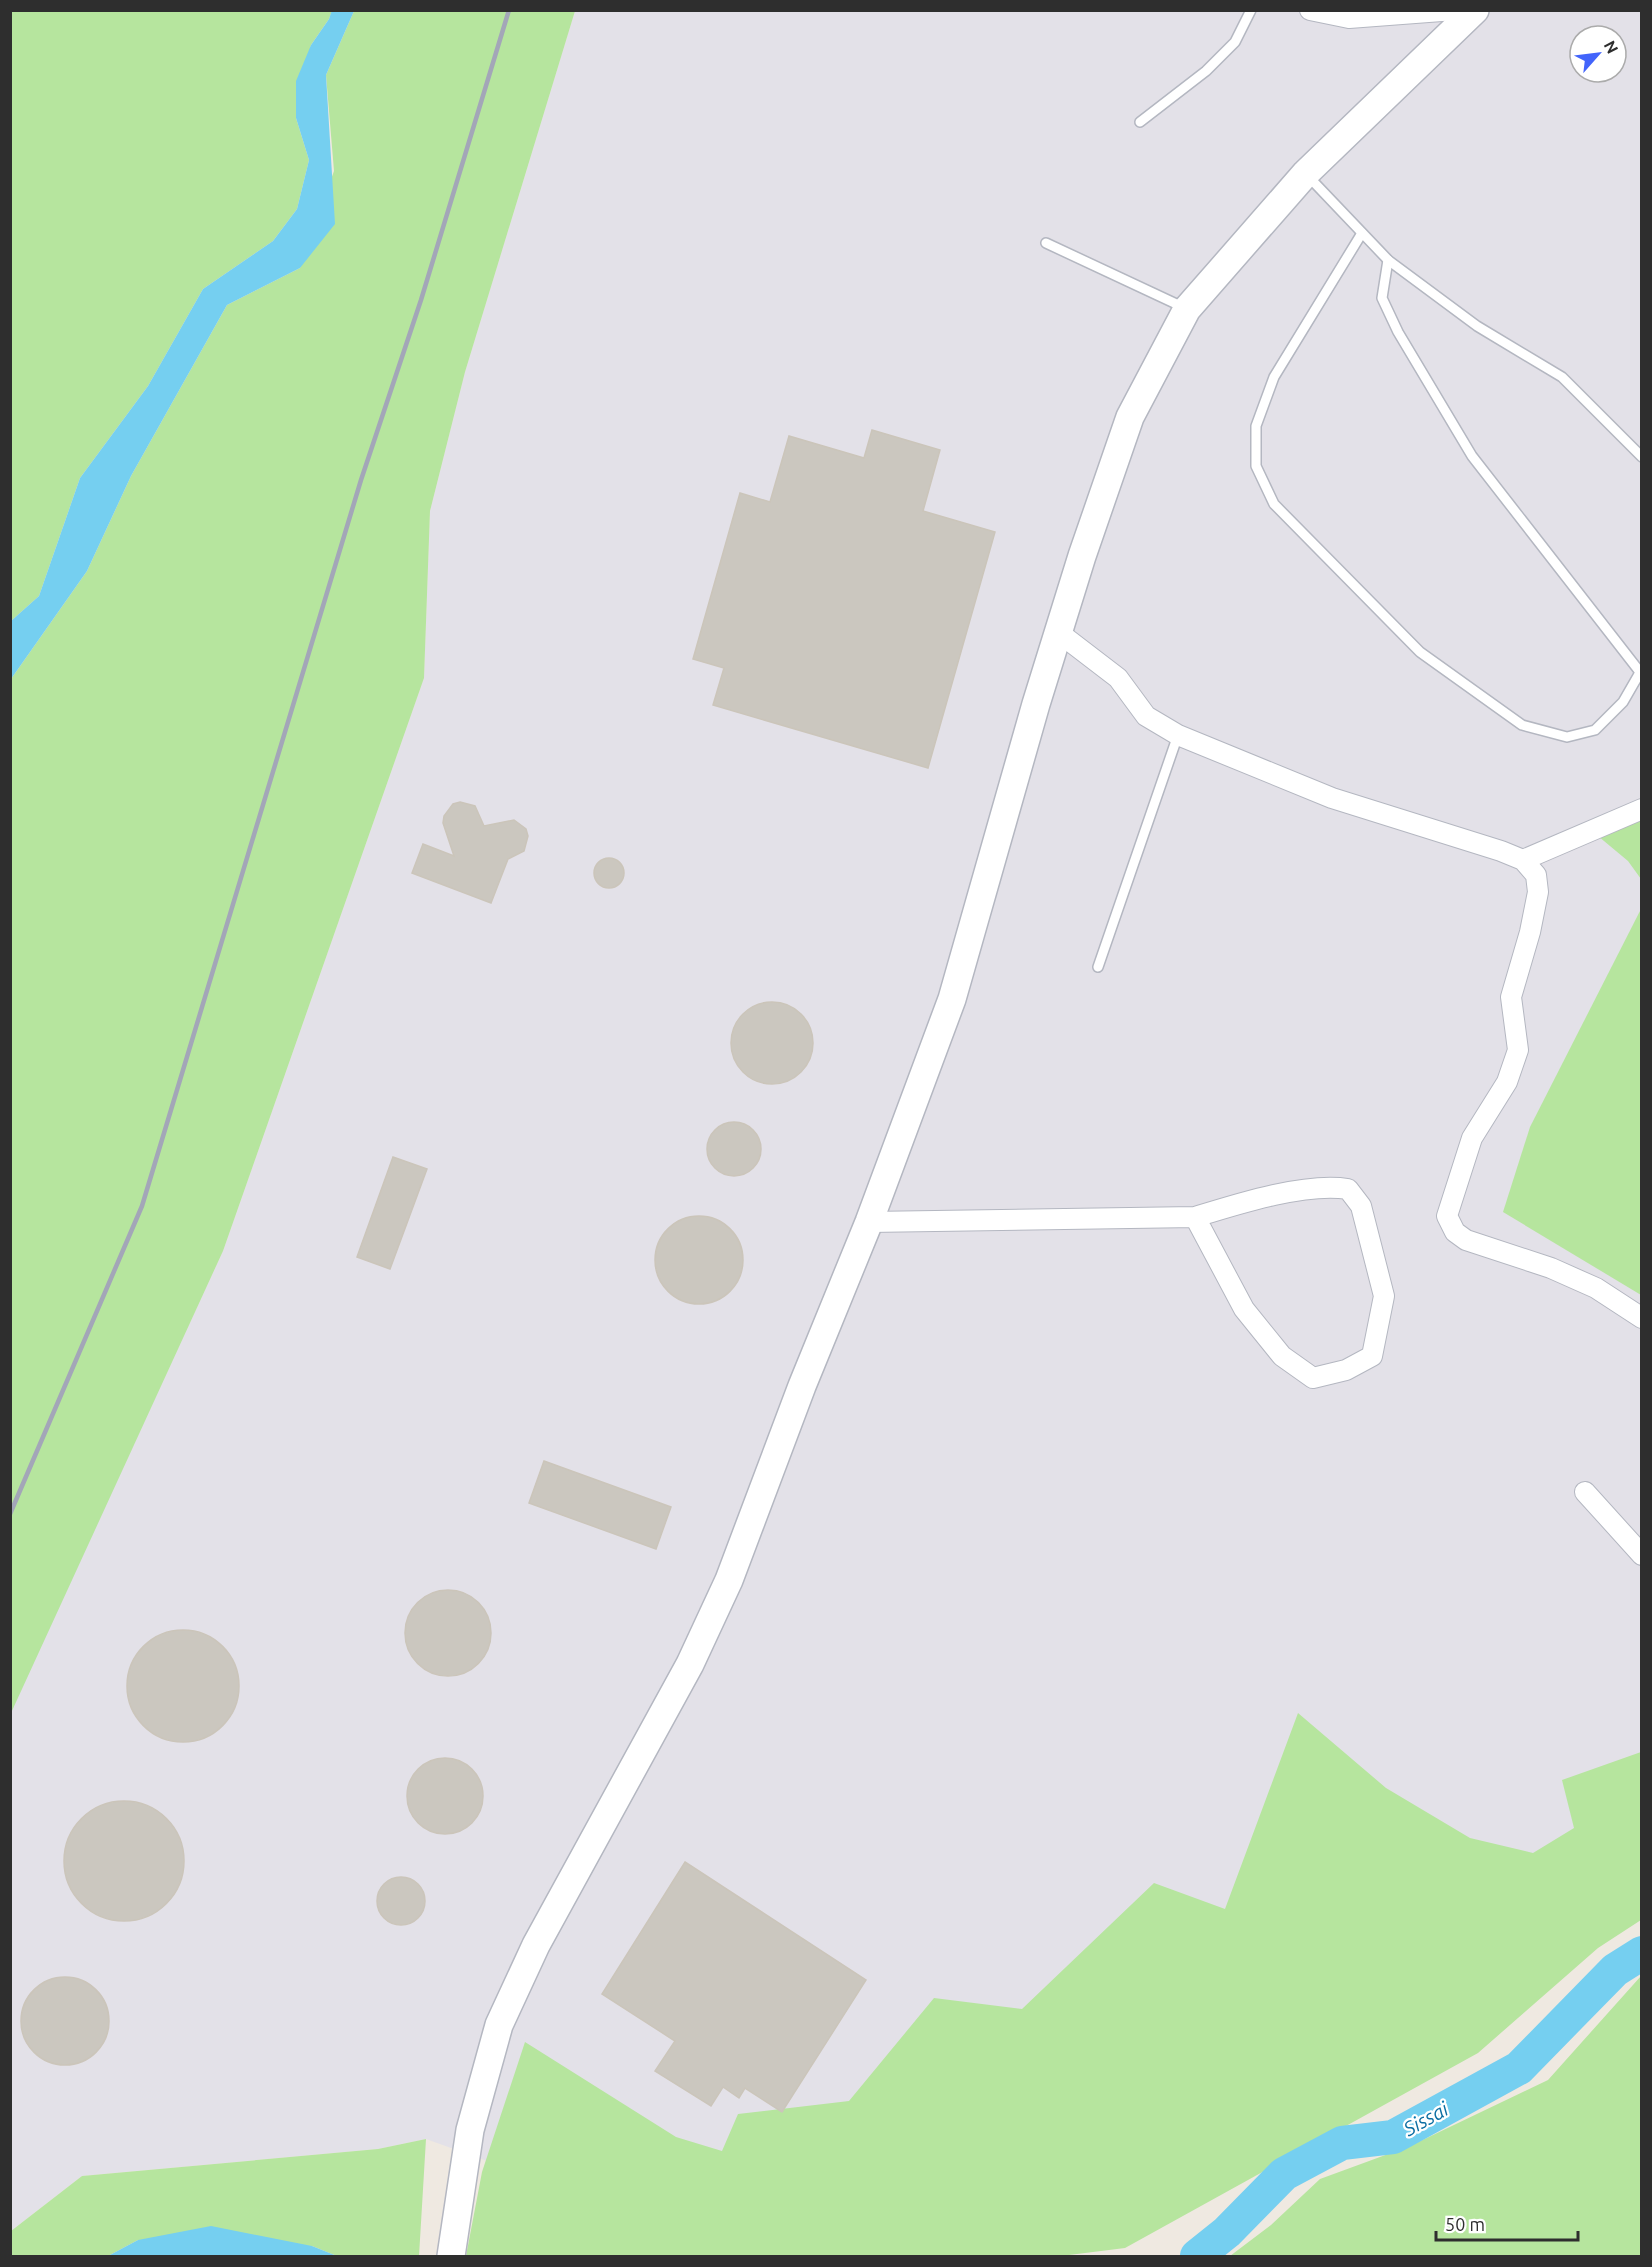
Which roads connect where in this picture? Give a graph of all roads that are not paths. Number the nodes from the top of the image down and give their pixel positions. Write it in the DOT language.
graph roads {
  1 [pos="1251,10"];
  2 [pos="1310,10"];
  3 [pos="1455,10"];
  4 [pos="1475,10"];
  5 [pos="1140,122"];
  6 [pos="1306,173"];
  7 [pos="1362,233"];
  8 [pos="1047,243"];
  9 [pos="1388,260"];
  10 [pos="1187,309"];
  11 [pos="1641,457"];
  12 [pos="1058,632"];
  13 [pos="1641,670"];
  14 [pos="1178,735"];
  15 [pos="1641,809"];
  16 [pos="1522,860"];
  17 [pos="1098,967"];
  18 [pos="1195,1217"];
  19 [pos="869,1222"];
  20 [pos="1641,1318"];
  21 [pos="1585,1492"];
  22 [pos="1641,1555"];
  23 [pos="452,2252"];
  1 -- 5 [label="lane"];
  2 -- 3 [label="street"];
  4 -- 6 [label="street"];
  6 -- 7 [label="lane"];
  6 -- 10 [label="street"];
  7 -- 9 [label="lane"];
  7 -- 13 [label="lane"];
  8 -- 10 [label="lane"];
  9 -- 11 [label="lane"];
  9 -- 13 [label="lane"];
  10 -- 12 [label="street"];
  12 -- 14 [label="street"];
  12 -- 19 [label="street"];
  14 -- 16 [label="street"];
  14 -- 17 [label="lane"];
  15 -- 16 [label="street"];
  16 -- 20 [label="street"];
  18 -- 18 [label="street"];
  18 -- 19 [label="street"];
  19 -- 23 [label="street"];
  21 -- 22 [label="street"];
}
